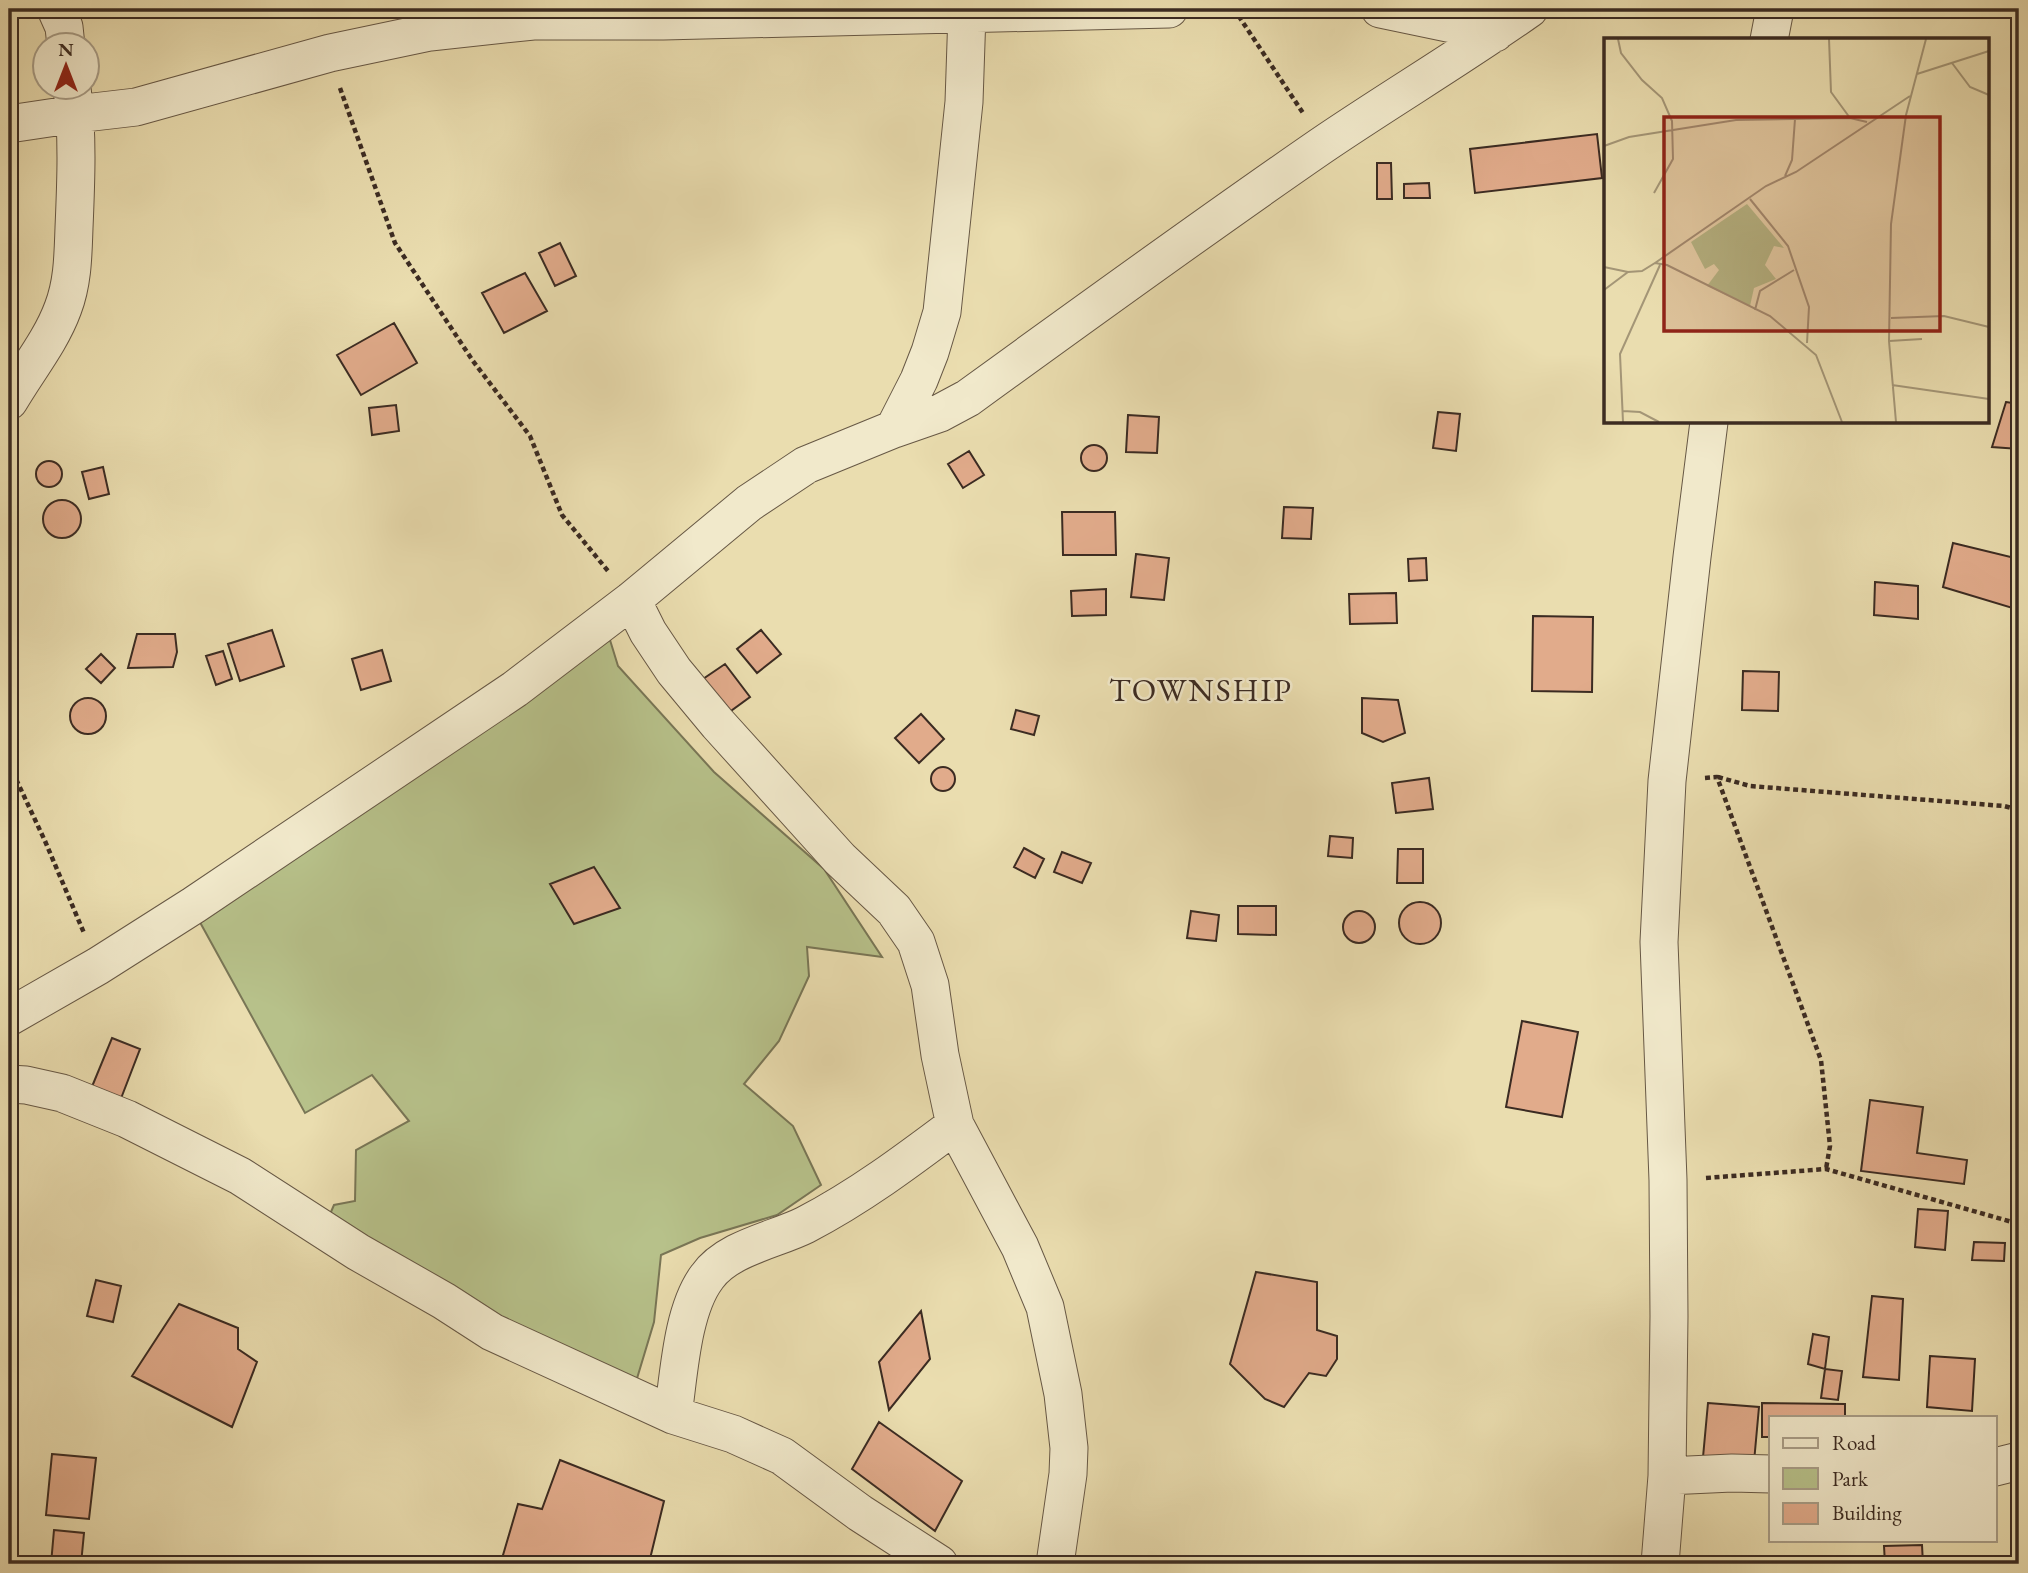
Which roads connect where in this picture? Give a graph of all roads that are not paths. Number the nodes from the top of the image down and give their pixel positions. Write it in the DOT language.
graph roads {
  1 [pos="56,9"];
  2 [pos="1169,9"];
  3 [pos="1380,9"];
  4 [pos="1529,9"];
  5 [pos="1775,9"];
  6 [pos="967,13"];
  7 [pos="65,32"];
  8 [pos="1495,33"];
  9 [pos="1769,38"];
  10 [pos="71,102"];
  11 [pos="74,102"];
  12 [pos="84,102"];
  13 [pos="9,124"];
  14 [pos="9,401"];
  15 [pos="1709,424"];
  16 [pos="894,429"];
  17 [pos="632,600"];
  18 [pos="9,1017"];
  19 [pos="9,1084"];
  20 [pos="955,1125"];
  21 [pos="673,1415"];
  22 [pos="2019,1461"];
  23 [pos="1996,1467"];
  24 [pos="1769,1474"];
  25 [pos="1667,1476"];
  26 [pos="939,1564"];
  27 [pos="1055,1564"];
  28 [pos="1660,1564"];
  1 -- 7 [label="street"];
  2 -- 6 [label="street"];
  3 -- 8 [label="street"];
  4 -- 8 [label="street"];
  5 -- 9 [label="street"];
  6 -- 12 [label="street"];
  6 -- 16 [label="street"];
  8 -- 16 [label="street"];
  10 -- 13 [label="street"];
  11 -- 14 [label="street"];
  15 -- 25 [label="street"];
  16 -- 17 [label="street"];
  17 -- 18 [label="street"];
  17 -- 20 [label="street"];
  19 -- 21 [label="street"];
  20 -- 21 [label="street"];
  20 -- 27 [label="street"];
  21 -- 26 [label="street"];
  22 -- 23 [label="street"];
  24 -- 25 [label="street"];
  25 -- 28 [label="street"];
}
